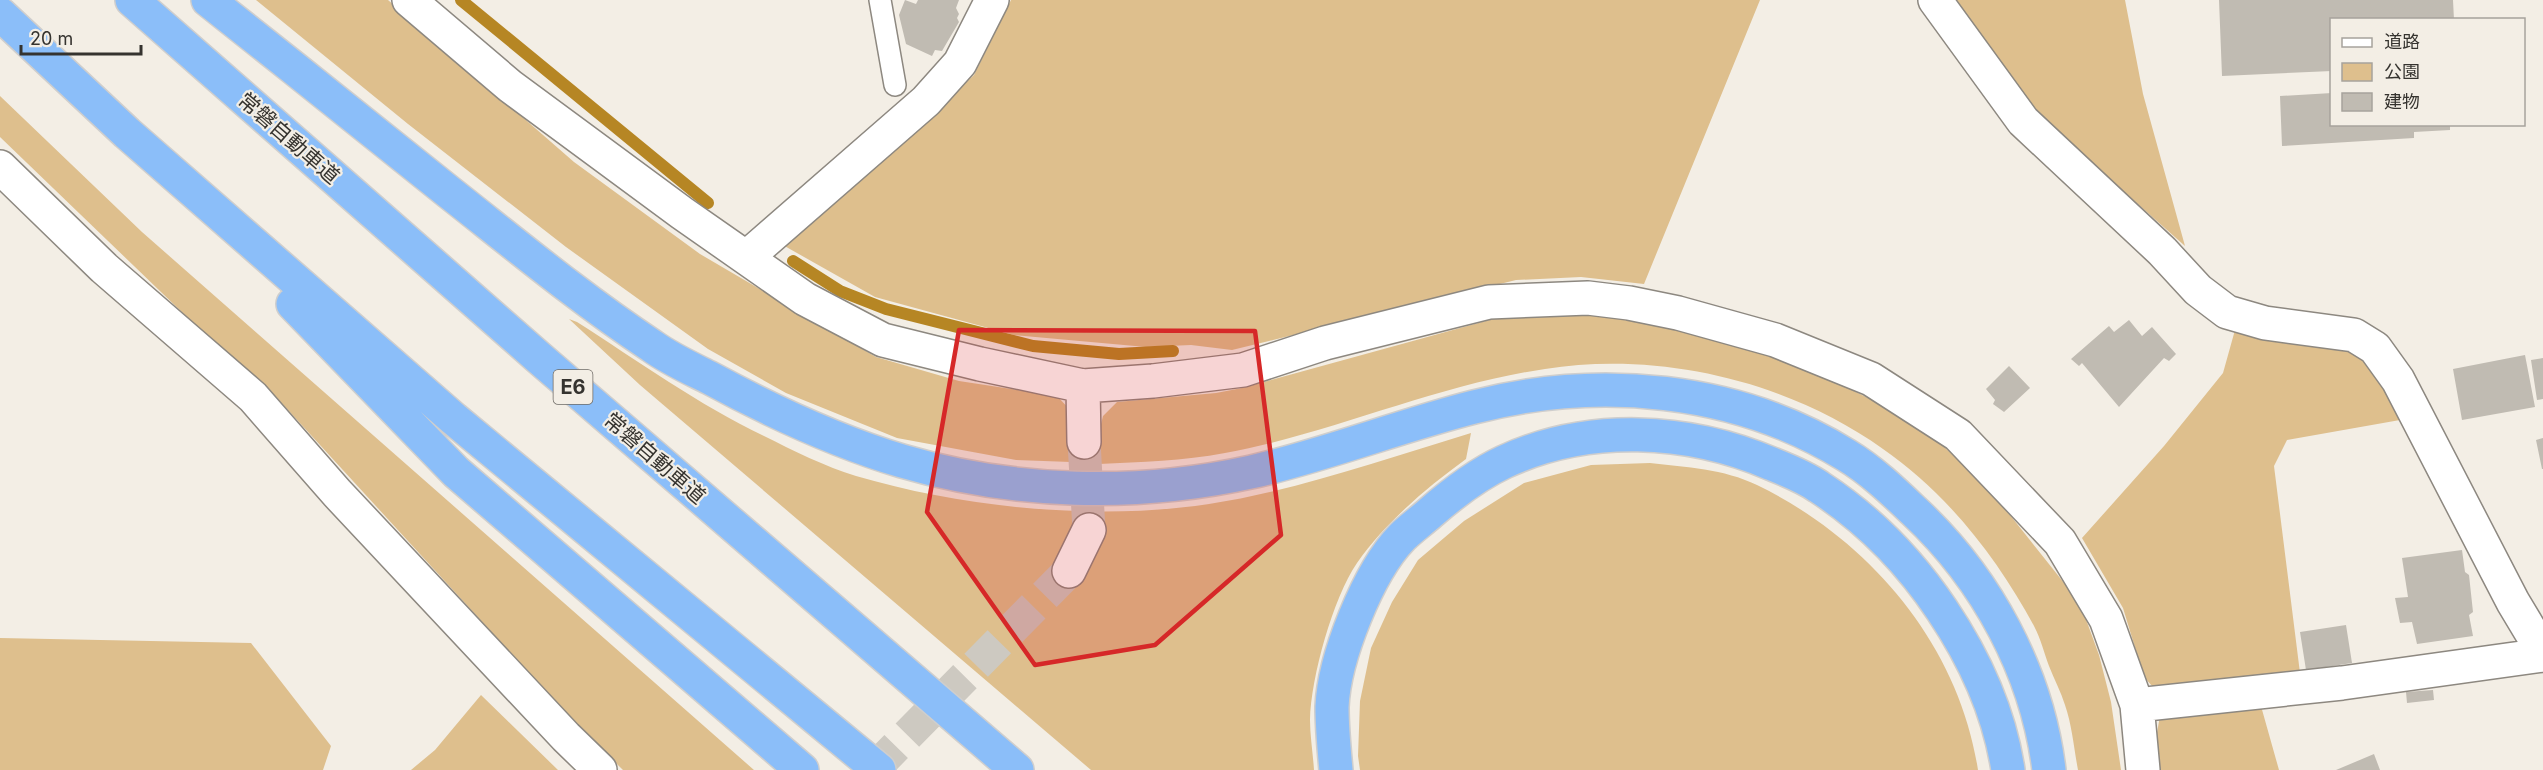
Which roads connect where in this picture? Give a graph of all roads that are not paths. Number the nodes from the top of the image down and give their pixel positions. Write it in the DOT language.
graph roads {
  1 [pos="132,0"];
  2 [pos="208,0"];
  3 [pos="409,0"];
  4 [pos="880,0"];
  5 [pos="992,0"];
  6 [pos="1935,0"];
  7 [pos="0,14"];
  8 [pos="895,84"];
  9 [pos="127,133"];
  10 [pos="0,167"];
  11 [pos="747,257"];
  12 [pos="1083,386"];
  13 [pos="1084,442"];
  14 [pos="1089,530"];
  15 [pos="1069,572"];
  16 [pos="2543,654"];
  17 [pos="2137,705"];
  18 [pos="600,770"];
  19 [pos="802,770"];
  20 [pos="879,770"];
  21 [pos="1017,770"];
  22 [pos="1336,770"];
  23 [pos="2008,770"];
  24 [pos="2049,770"];
  25 [pos="2143,770"];
  1 -- 21 [label="highway, 常磐自動車道 / E6"];
  2 -- 24 [label="highway"];
  3 -- 11 [label="street"];
  4 -- 8 [label="lane"];
  5 -- 11 [label="street"];
  6 -- 16 [label="street"];
  7 -- 9 [label="highway"];
  9 -- 19 [label="highway"];
  9 -- 20 [label="highway"];
  10 -- 18 [label="street"];
  11 -- 12 [label="street"];
  12 -- 13 [label="street"];
  12 -- 17 [label="street"];
  14 -- 15 [label="street"];
  16 -- 17 [label="street"];
  17 -- 25 [label="street"];
  22 -- 23 [label="highway"];
}
